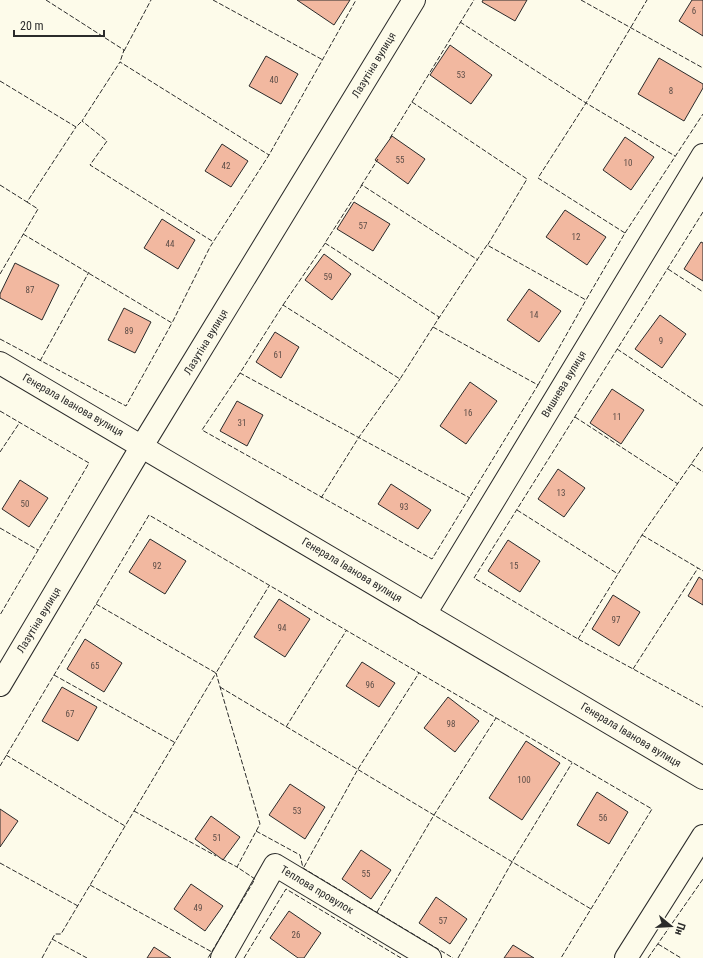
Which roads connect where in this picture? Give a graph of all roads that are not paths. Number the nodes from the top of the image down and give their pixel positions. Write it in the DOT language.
graph roads {
  1 [pos="414,0"];
  2 [pos="703,154"];
  3 [pos="0,363"];
  4 [pos="142,446"];
  5 [pos="425,614"];
  6 [pos="0,685"];
  7 [pos="703,778"];
  8 [pos="703,836"];
  9 [pos="222,958"];
  10 [pos="430,958"];
  11 [pos="626,958"];
  1 -- 4 [label="street, Лазутіна вулиця"];
  2 -- 5 [label="street, Вишнева вулиця"];
  3 -- 4 [label="street, Генерала Іванова вулиця"];
  4 -- 5 [label="street, Генерала Іванова вулиця"];
  4 -- 6 [label="street, Лазутіна вулиця"];
  5 -- 7 [label="street, Генерала Іванова вулиця"];
  8 -- 11 [label="street"];
  9 -- 10 [label="street, Теплова провулок"];
}
